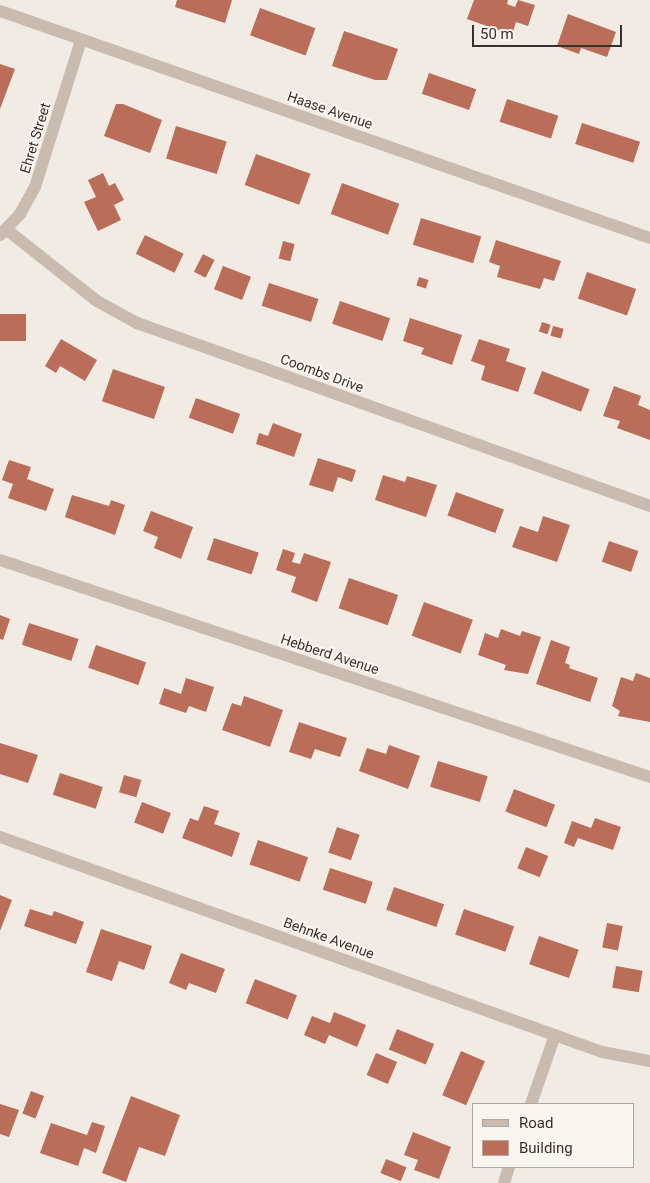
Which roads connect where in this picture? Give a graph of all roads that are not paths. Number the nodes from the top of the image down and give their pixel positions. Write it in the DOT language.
graph roads {
  1 [pos="0,11"];
  2 [pos="81,40"];
  3 [pos="3,232"];
  4 [pos="650,238"];
  5 [pos="650,506"];
  6 [pos="0,560"];
  7 [pos="650,777"];
  8 [pos="0,837"];
  9 [pos="555,1035"];
  10 [pos="650,1061"];
  11 [pos="531,1103"];
  12 [pos="509,1168"];
  13 [pos="504,1183"];
  1 -- 2 [label="street, Haase Avenue"];
  2 -- 3 [label="street, Ehret Street"];
  2 -- 4 [label="street, Haase Avenue"];
  3 -- 5 [label="street, Coombs Drive"];
  6 -- 7 [label="street, Hebberd Avenue"];
  8 -- 9 [label="street, Behnke Avenue"];
  9 -- 10 [label="street, Behnke Avenue"];
  9 -- 11 [label="street"];
  12 -- 13 [label="street"];
}
